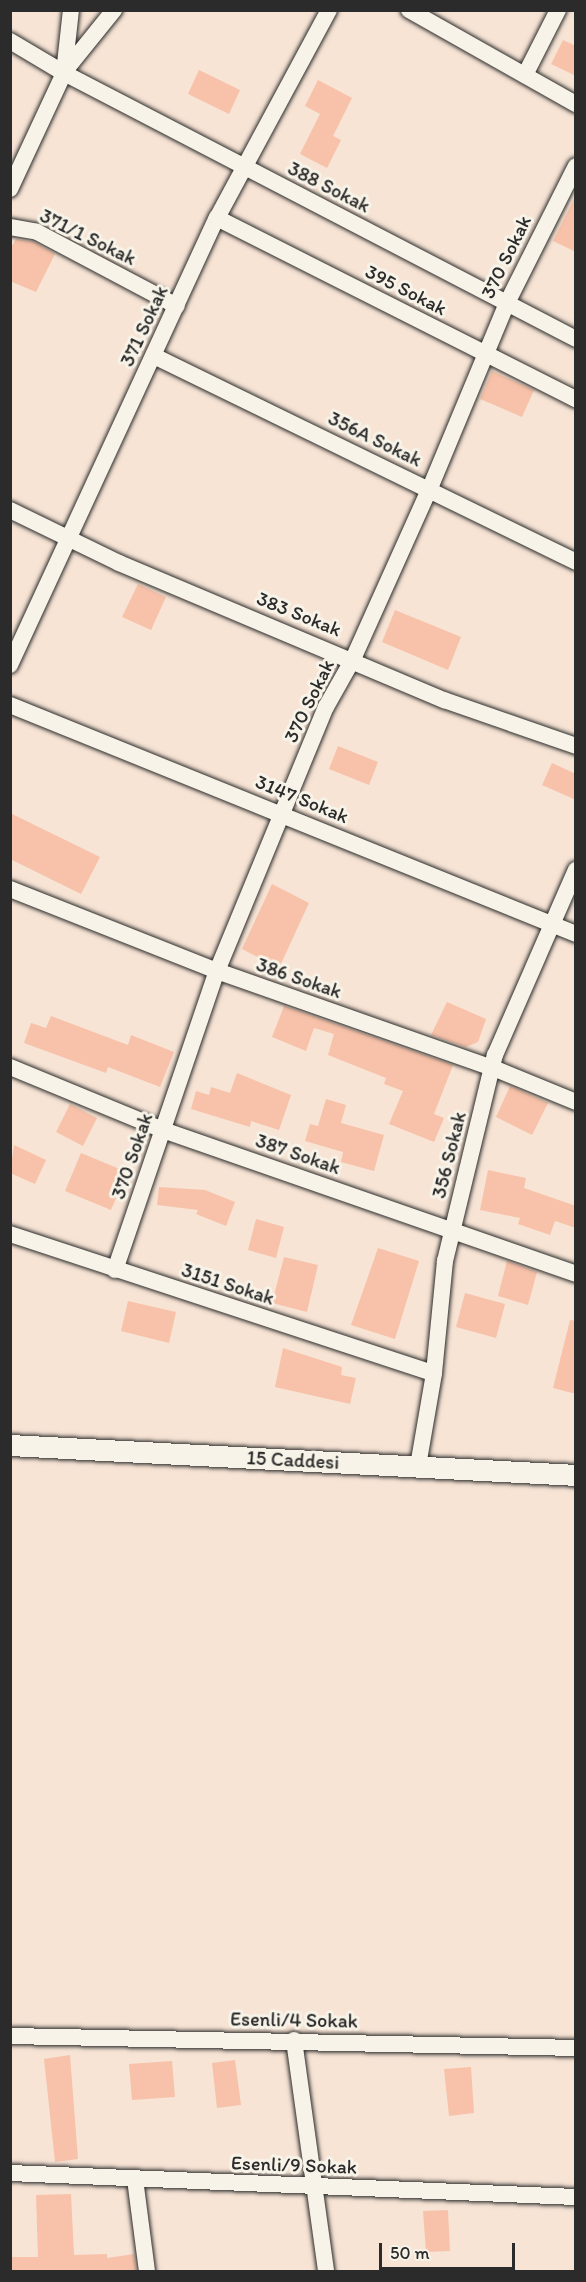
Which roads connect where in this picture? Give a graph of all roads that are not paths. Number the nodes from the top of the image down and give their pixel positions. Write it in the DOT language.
graph roads {
  1 [pos="71,10"];
  2 [pos="114,10"];
  3 [pos="329,10"];
  4 [pos="409,10"];
  5 [pos="558,10"];
  6 [pos="10,41"];
  7 [pos="64,73"];
  8 [pos="525,75"];
  9 [pos="576,104"];
  10 [pos="243,166"];
  11 [pos="576,166"];
  12 [pos="10,189"];
  13 [pos="217,218"];
  14 [pos="10,227"];
  15 [pos="507,303"];
  16 [pos="177,306"];
  17 [pos="576,339"];
  18 [pos="484,354"];
  19 [pos="154,356"];
  20 [pos="576,399"];
  21 [pos="430,488"];
  22 [pos="10,510"];
  23 [pos="70,539"];
  24 [pos="576,562"];
  25 [pos="352,659"];
  26 [pos="10,665"];
  27 [pos="10,705"];
  28 [pos="576,746"];
  29 [pos="282,813"];
  30 [pos="576,870"];
  31 [pos="10,889"];
  32 [pos="550,923"];
  33 [pos="576,934"];
  34 [pos="217,971"];
  35 [pos="10,1067"];
  36 [pos="493,1068"];
  37 [pos="576,1102"];
  38 [pos="163,1130"];
  39 [pos="452,1229"];
  40 [pos="10,1234"];
  41 [pos="116,1270"];
  42 [pos="576,1274"];
  43 [pos="434,1373"];
  44 [pos="10,1445"];
  45 [pos="418,1466"];
  46 [pos="576,1474"];
  47 [pos="10,2036"];
  48 [pos="294,2040"];
  49 [pos="576,2049"];
  50 [pos="10,2173"];
  51 [pos="135,2179"];
  52 [pos="315,2187"];
  53 [pos="576,2197"];
  54 [pos="147,2271"];
  55 [pos="326,2271"];
  1 -- 7 [label="street"];
  2 -- 7 [label="street"];
  3 -- 10 [label="street, 371 Sokak"];
  4 -- 8 [label="street"];
  5 -- 8 [label="street"];
  6 -- 7 [label="street, 388 Sokak"];
  7 -- 10 [label="street, 388 Sokak"];
  7 -- 12 [label="street"];
  8 -- 9 [label="street"];
  10 -- 13 [label="street, 371 Sokak"];
  10 -- 15 [label="street, 388 Sokak"];
  11 -- 15 [label="street, 370 Sokak"];
  13 -- 16 [label="street, 371 Sokak"];
  13 -- 18 [label="street, 395 Sokak"];
  14 -- 16 [label="street, 371/1 Sokak"];
  15 -- 17 [label="street, 388 Sokak"];
  15 -- 18 [label="street, 370 Sokak"];
  16 -- 19 [label="street, 371 Sokak"];
  18 -- 20 [label="street, 395 Sokak"];
  18 -- 21 [label="street, 370 Sokak"];
  19 -- 21 [label="street, 356A Sokak"];
  19 -- 23 [label="street, 371 Sokak"];
  21 -- 24 [label="street, 356A Sokak"];
  21 -- 25 [label="street, 370 Sokak"];
  22 -- 23 [label="street, 383 Sokak"];
  23 -- 25 [label="street, 383 Sokak"];
  23 -- 26 [label="street, 371 Sokak"];
  25 -- 28 [label="street, 383 Sokak"];
  25 -- 29 [label="street, 370 Sokak"];
  27 -- 29 [label="street, 3147 Sokak"];
  29 -- 32 [label="street, 3147 Sokak"];
  29 -- 34 [label="street, 370 Sokak"];
  30 -- 32 [label="street, 356 Sokak"];
  31 -- 34 [label="street, 386 Sokak"];
  32 -- 33 [label="street, 3147 Sokak"];
  32 -- 36 [label="street, 356 Sokak"];
  34 -- 36 [label="street, 386 Sokak"];
  34 -- 38 [label="street, 370 Sokak"];
  35 -- 38 [label="street, 387 Sokak"];
  36 -- 37 [label="street, 386 Sokak"];
  36 -- 39 [label="street, 356 Sokak"];
  38 -- 39 [label="street, 387 Sokak"];
  38 -- 41 [label="street, 370 Sokak"];
  39 -- 42 [label="street, 387 Sokak"];
  39 -- 43 [label="street, 356 Sokak"];
  40 -- 41 [label="street, 3151 Sokak"];
  41 -- 43 [label="street, 3151 Sokak"];
  43 -- 45 [label="street, 356 Sokak"];
  44 -- 45 [label="street, 15 Caddesi"];
  45 -- 46 [label="street, 15 Caddesi"];
  47 -- 48 [label="street, Esenli/4 Sokak"];
  48 -- 49 [label="street, Esenli/4 Sokak"];
  48 -- 52 [label="street"];
  50 -- 51 [label="street, Esenli/9 Sokak"];
  51 -- 52 [label="street, Esenli/9 Sokak"];
  51 -- 54 [label="street"];
  52 -- 53 [label="street, Esenli/9 Sokak"];
  52 -- 55 [label="street"];
}
